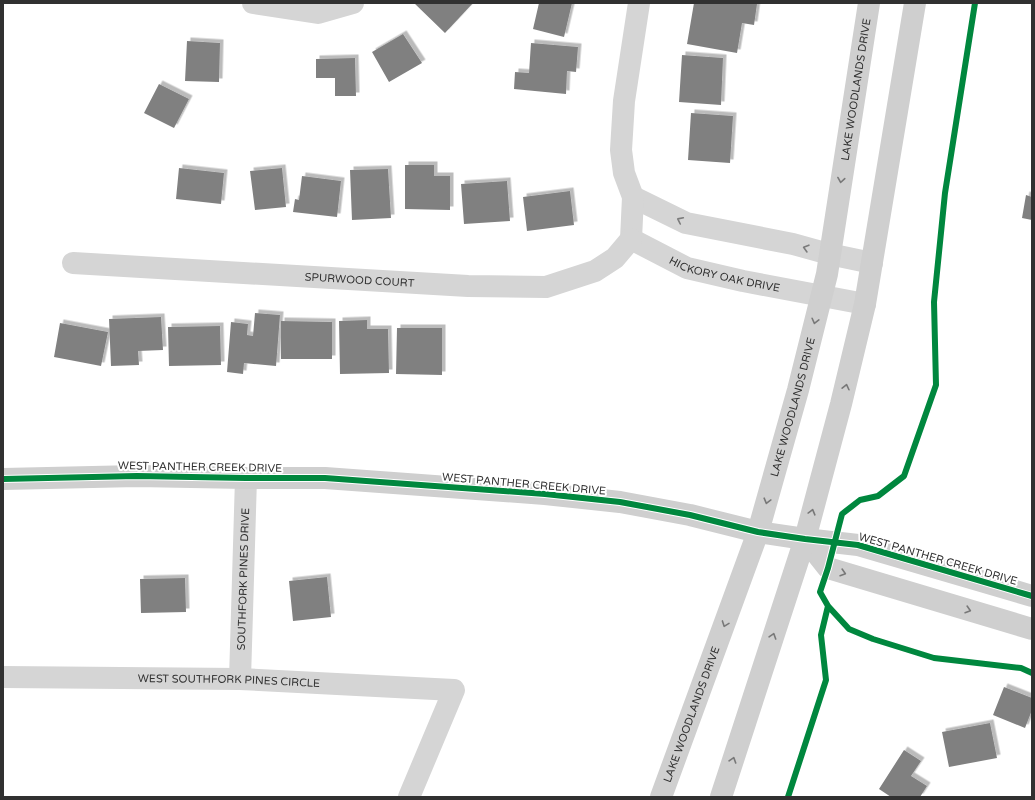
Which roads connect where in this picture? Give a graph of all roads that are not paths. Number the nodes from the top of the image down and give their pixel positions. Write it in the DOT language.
graph roads {
  1 [pos="253,3"];
  2 [pos="353,3"];
  3 [pos="639,3"];
  4 [pos="869,3"];
  5 [pos="915,3"];
  6 [pos="633,197"];
  7 [pos="632,239"];
  8 [pos="829,254"];
  9 [pos="872,262"];
  10 [pos="73,263"];
  11 [pos="822,295"];
  12 [pos="865,304"];
  13 [pos="246,478"];
  14 [pos="3,479"];
  15 [pos="758,532"];
  16 [pos="805,539"];
  17 [pos="1032,596"];
  18 [pos="1032,629"];
  19 [pos="3,677"];
  20 [pos="240,679"];
  21 [pos="409,797"];
  22 [pos="661,797"];
  23 [pos="720,797"];
  1 -- 2 [label="street"];
  3 -- 6 [label="street"];
  4 -- 8 [label="main road, LAKE WOODLANDS DRIVE, one-way"];
  5 -- 9 [label="main road"];
  6 -- 7 [label="street"];
  8 -- 6 [label="street, one-way"];
  7 -- 10 [label="street, SPURWOOD COURT"];
  7 -- 11 [label="street, HICKORY OAK DRIVE"];
  8 -- 9 [label="street"];
  8 -- 11 [label="main road, LAKE WOODLANDS DRIVE"];
  9 -- 12 [label="main road"];
  11 -- 12 [label="street, HICKORY OAK DRIVE"];
  11 -- 15 [label="main road, LAKE WOODLANDS DRIVE, one-way"];
  16 -- 12 [label="main road, one-way"];
  13 -- 14 [label="main road, WEST PANTHER CREEK DRIVE"];
  13 -- 15 [label="main road, WEST PANTHER CREEK DRIVE"];
  13 -- 20 [label="street, SOUTHFORK PINES DRIVE"];
  15 -- 16 [label="main road, WEST PANTHER CREEK DRIVE"];
  15 -- 22 [label="main road, LAKE WOODLANDS DRIVE, one-way"];
  16 -- 17 [label="main road, WEST PANTHER CREEK DRIVE"];
  16 -- 18 [label="main road, one-way"];
  23 -- 16 [label="main road, one-way"];
  19 -- 20 [label="street, WEST SOUTHFORK PINES CIRCLE"];
  20 -- 21 [label="street, WEST SOUTHFORK PINES CIRCLE"];
}
